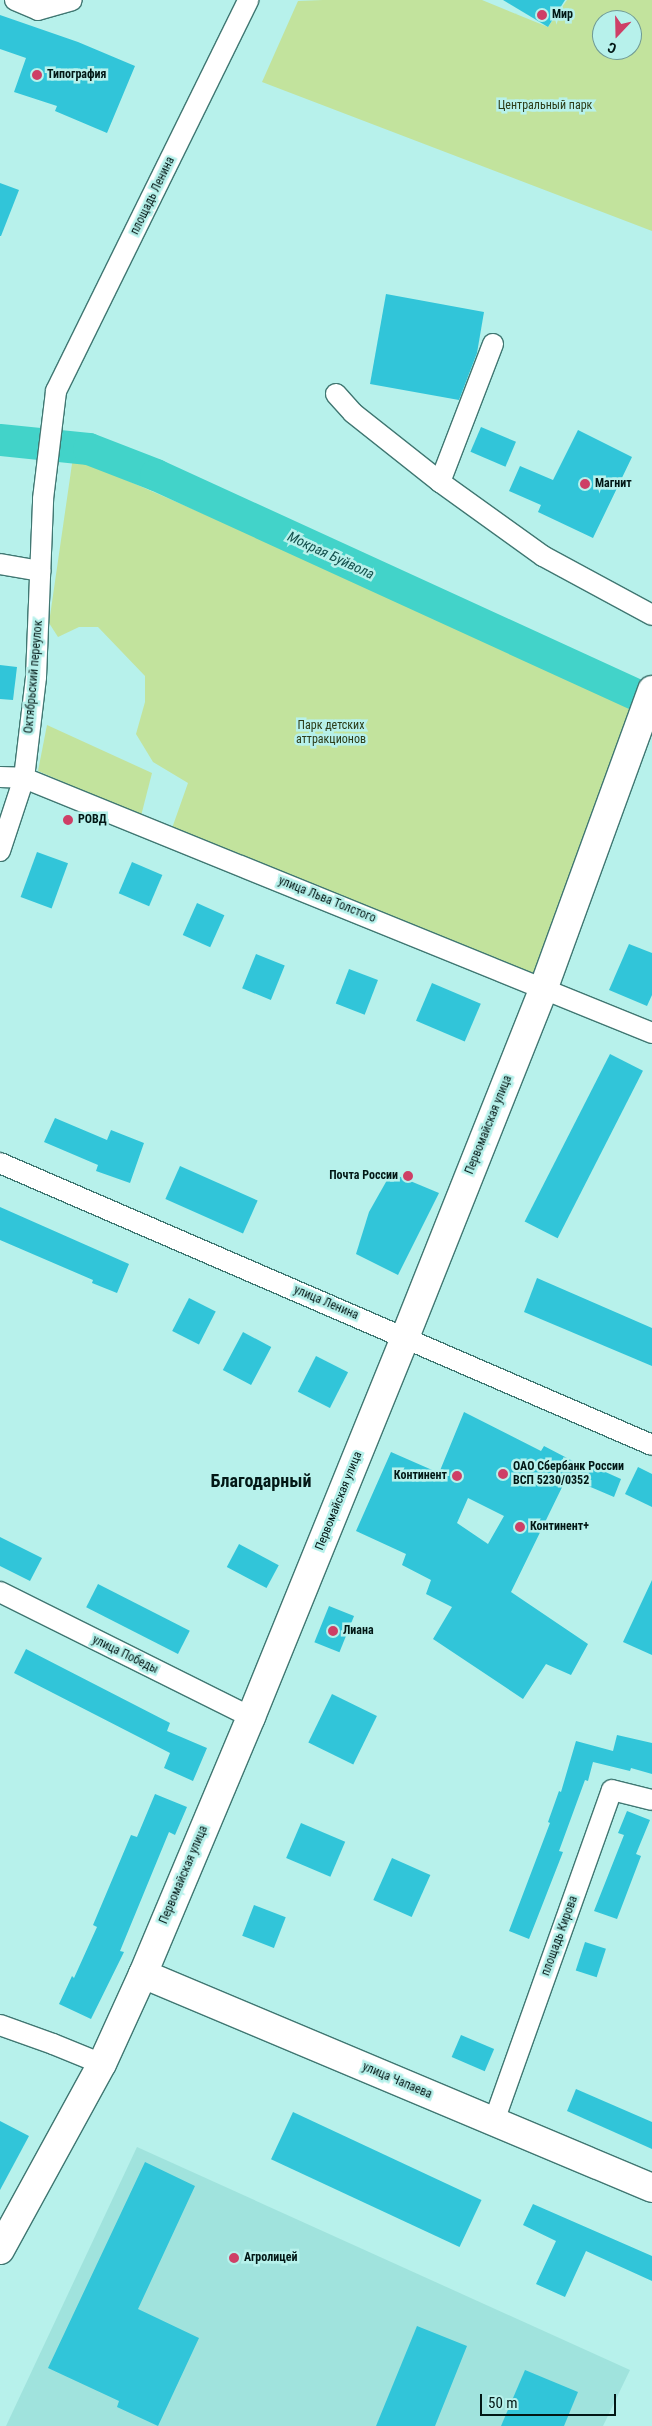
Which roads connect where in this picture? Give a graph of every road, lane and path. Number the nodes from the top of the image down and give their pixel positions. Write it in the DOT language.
graph roads {
  1 [pos="15,0"];
  2 [pos="72,0"];
  3 [pos="248,0"];
  4 [pos="493,344"];
  5 [pos="336,394"];
  6 [pos="440,482"];
  7 [pos="44,499"];
  8 [pos="0,564"];
  9 [pos="40,571"];
  10 [pos="652,615"];
  11 [pos="652,690"];
  12 [pos="0,778"];
  13 [pos="24,778"];
  14 [pos="0,850"];
  15 [pos="544,987"];
  16 [pos="652,1033"];
  17 [pos="0,1163"];
  18 [pos="405,1337"];
  19 [pos="652,1445"];
  20 [pos="0,1592"];
  21 [pos="251,1717"];
  22 [pos="652,1800"];
  23 [pos="143,1974"];
  24 [pos="0,2025"];
  25 [pos="102,2064"];
  26 [pos="494,2121"];
  27 [pos="652,2188"];
  28 [pos="0,2250"];
  1 -- 2 [label="street"];
  3 -- 7 [label="street, площадь Ленина"];
  4 -- 6 [label="street"];
  5 -- 6 [label="street"];
  6 -- 10 [label="street"];
  7 -- 9 [label="street, Октябрьский переулок"];
  8 -- 9 [label="street"];
  9 -- 13 [label="street, Октябрьский переулок"];
  11 -- 15 [label="main road, Первомайская улица"];
  12 -- 13 [label="street, улица Льва Толстого"];
  13 -- 14 [label="street, Октябрьский переулок"];
  13 -- 15 [label="street, улица Льва Толстого"];
  15 -- 16 [label="street, улица Льва Толстого"];
  15 -- 18 [label="main road, Первомайская улица"];
  17 -- 18 [label="street, улица Ленина"];
  18 -- 19 [label="street, улица Ленина"];
  18 -- 21 [label="main road, Первомайская улица"];
  20 -- 21 [label="street, улица Победы"];
  21 -- 23 [label="main road, Первомайская улица"];
  22 -- 26 [label="street, площадь Кирова"];
  23 -- 25 [label="main road, Первомайская улица"];
  23 -- 26 [label="main road, улица Чапаева"];
  24 -- 25 [label="street"];
  25 -- 28 [label="main road, Первомайская улица"];
  26 -- 27 [label="main road, улица Чапаева"];
}
